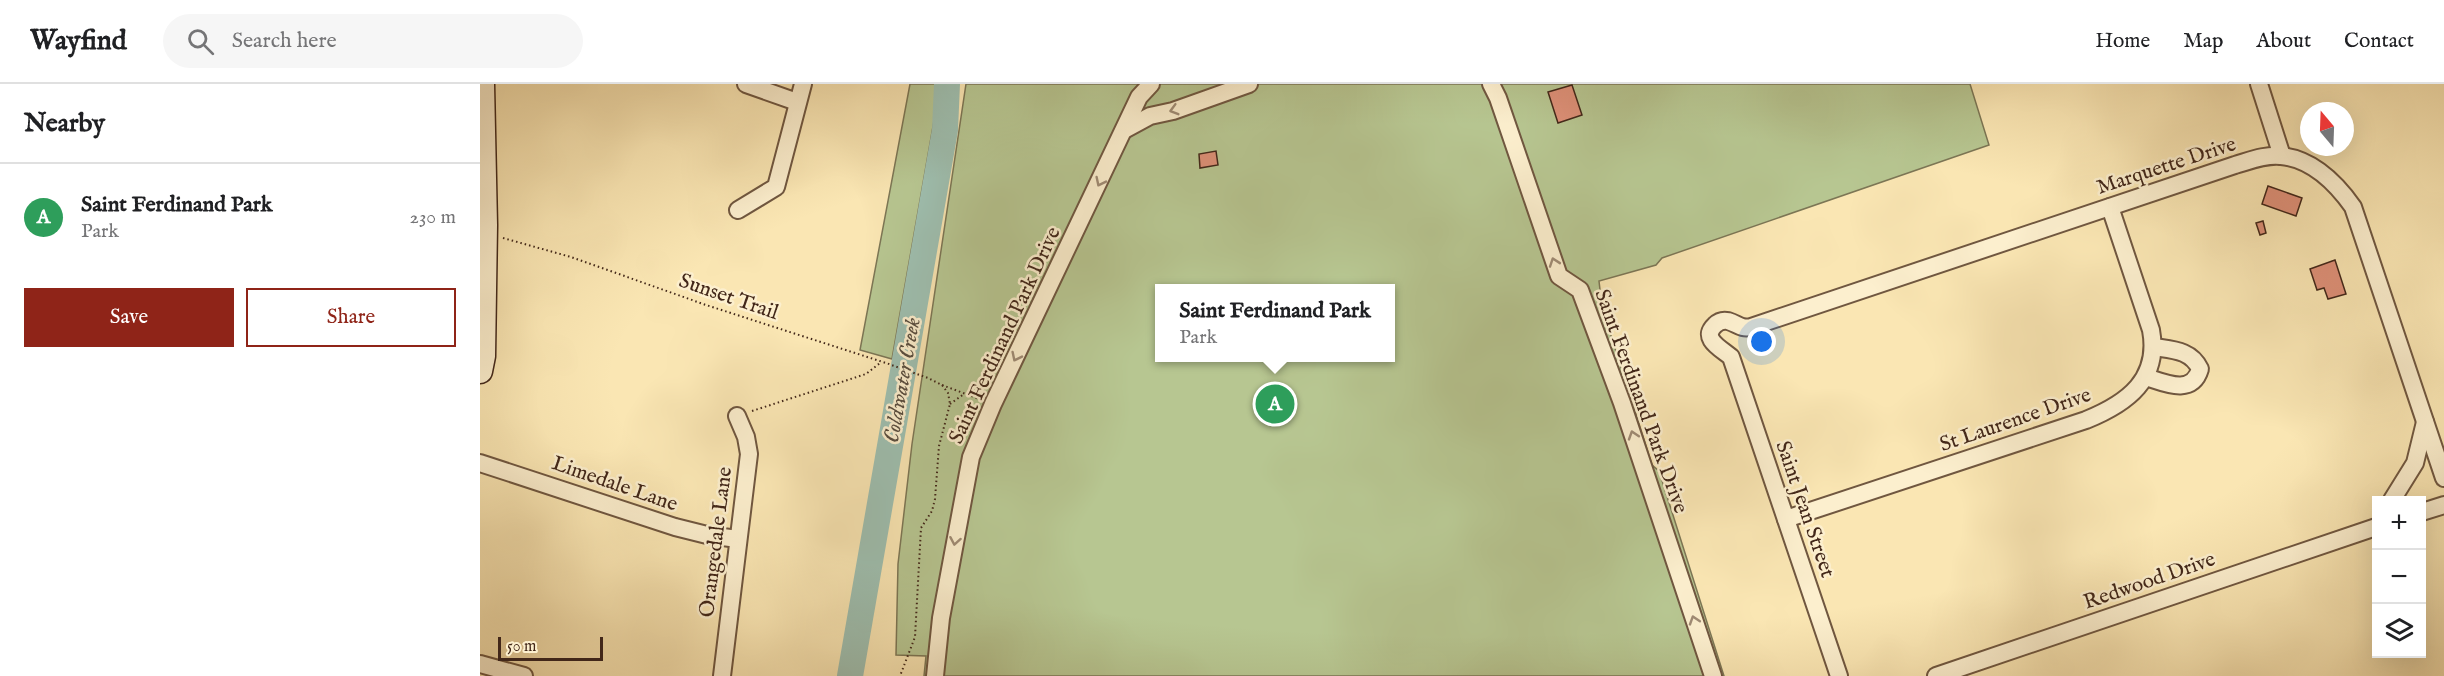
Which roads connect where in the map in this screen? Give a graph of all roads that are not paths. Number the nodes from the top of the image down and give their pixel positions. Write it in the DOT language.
graph roads {
  1 [pos="482,84"];
  2 [pos="746,84"];
  3 [pos="803,84"];
  4 [pos="1151,84"];
  5 [pos="1249,84"];
  6 [pos="1491,84"];
  7 [pos="2259,84"];
  8 [pos="797,102"];
  9 [pos="1126,129"];
  10 [pos="2282,156"];
  11 [pos="2110,207"];
  12 [pos="738,210"];
  13 [pos="1712,328"];
  14 [pos="1743,328"];
  15 [pos="2154,347"];
  16 [pos="1731,357"];
  17 [pos="480,371"];
  18 [pos="2146,377"];
  19 [pos="738,416"];
  20 [pos="2426,421"];
  21 [pos="480,463"];
  22 [pos="2444,477"];
  23 [pos="2395,496"];
  24 [pos="2444,505"];
  25 [pos="2426,510"];
  26 [pos="1786,519"];
  27 [pos="2372,521"];
  28 [pos="2372,528"];
  29 [pos="2355,534"];
  30 [pos="738,539"];
  31 [pos="480,664"];
  32 [pos="524,676"];
  33 [pos="722,676"];
  34 [pos="935,676"];
  35 [pos="1713,676"];
  36 [pos="1839,676"];
  37 [pos="1936,676"];
  1 -- 17 [label="main road"];
  2 -- 8 [label="street"];
  3 -- 8 [label="street"];
  4 -- 9 [label="street, Saint Ferdinand Park Drive"];
  5 -- 9 [label="street, one-way"];
  35 -- 6 [label="street, Saint Ferdinand Park Drive, one-way"];
  7 -- 10 [label="street"];
  8 -- 12 [label="street"];
  9 -- 34 [label="street, Saint Ferdinand Park Drive, one-way"];
  10 -- 11 [label="street, Marquette Drive"];
  10 -- 20 [label="street"];
  11 -- 14 [label="street, Marquette Drive"];
  11 -- 15 [label="street, St Laurence Drive"];
  13 -- 14 [label="street, Marquette Drive"];
  13 -- 16 [label="street, Saint Jean Street"];
  14 -- 16 [label="street"];
  15 -- 18 [label="street, St Laurence Drive"];
  15 -- 18 [label="street"];
  16 -- 26 [label="street, Saint Jean Street"];
  18 -- 26 [label="street, St Laurence Drive"];
  19 -- 30 [label="street, Orangedale Lane"];
  20 -- 22 [label="street"];
  20 -- 23 [label="street"];
  21 -- 30 [label="street, Limedale Lane"];
  24 -- 25 [label="street"];
  26 -- 36 [label="street, Saint Jean Street"];
  27 -- 29 [label="street"];
  28 -- 29 [label="street, Redwood Drive"];
  29 -- 37 [label="street, Redwood Drive"];
  30 -- 33 [label="street, Orangedale Lane"];
  31 -- 32 [label="street"];
}
